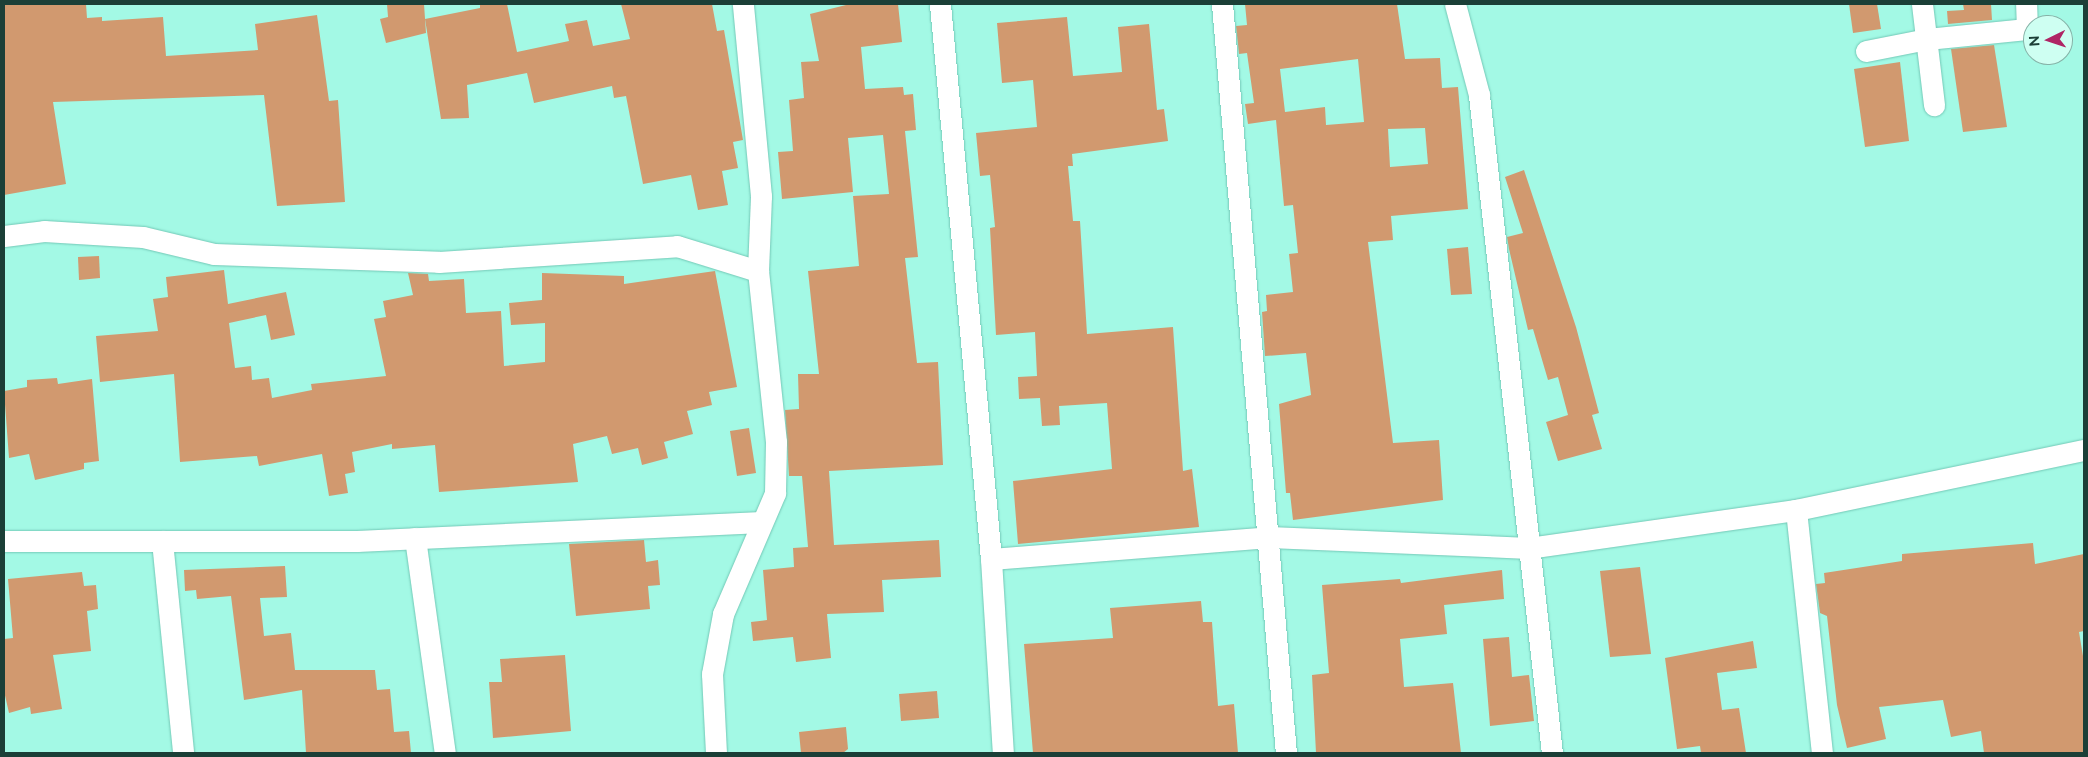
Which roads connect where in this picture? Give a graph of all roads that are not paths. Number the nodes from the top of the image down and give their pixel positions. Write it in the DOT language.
graph roads {
  1 [pos="743,4"];
  2 [pos="940,4"];
  3 [pos="1222,4"];
  4 [pos="1455,4"];
  5 [pos="1922,4"];
  6 [pos="2026,4"];
  7 [pos="1927,39"];
  8 [pos="1866,51"];
  9 [pos="1934,105"];
  10 [pos="4,236"];
  11 [pos="758,271"];
  12 [pos="2084,450"];
  13 [pos="1796,510"];
  14 [pos="762,522"];
  15 [pos="1269,537"];
  16 [pos="415,538"];
  17 [pos="4,541"];
  18 [pos="162,541"];
  19 [pos="1529,548"];
  20 [pos="991,559"];
  21 [pos="183,753"];
  22 [pos="445,753"];
  23 [pos="716,753"];
  24 [pos="1003,753"];
  25 [pos="1286,753"];
  26 [pos="1552,753"];
  27 [pos="1822,753"];
  1 -- 11 [label="street"];
  2 -- 20 [label="street"];
  3 -- 15 [label="street"];
  4 -- 19 [label="street"];
  5 -- 7 [label="street"];
  6 -- 7 [label="street"];
  7 -- 8 [label="street"];
  7 -- 9 [label="street"];
  10 -- 11 [label="street"];
  11 -- 14 [label="street"];
  12 -- 13 [label="street"];
  13 -- 19 [label="street"];
  13 -- 27 [label="street"];
  14 -- 16 [label="street"];
  14 -- 23 [label="street"];
  15 -- 19 [label="street"];
  15 -- 20 [label="street"];
  15 -- 25 [label="street"];
  16 -- 18 [label="street"];
  16 -- 22 [label="street"];
  17 -- 18 [label="street"];
  18 -- 21 [label="street"];
  19 -- 26 [label="street"];
  20 -- 24 [label="street"];
}
